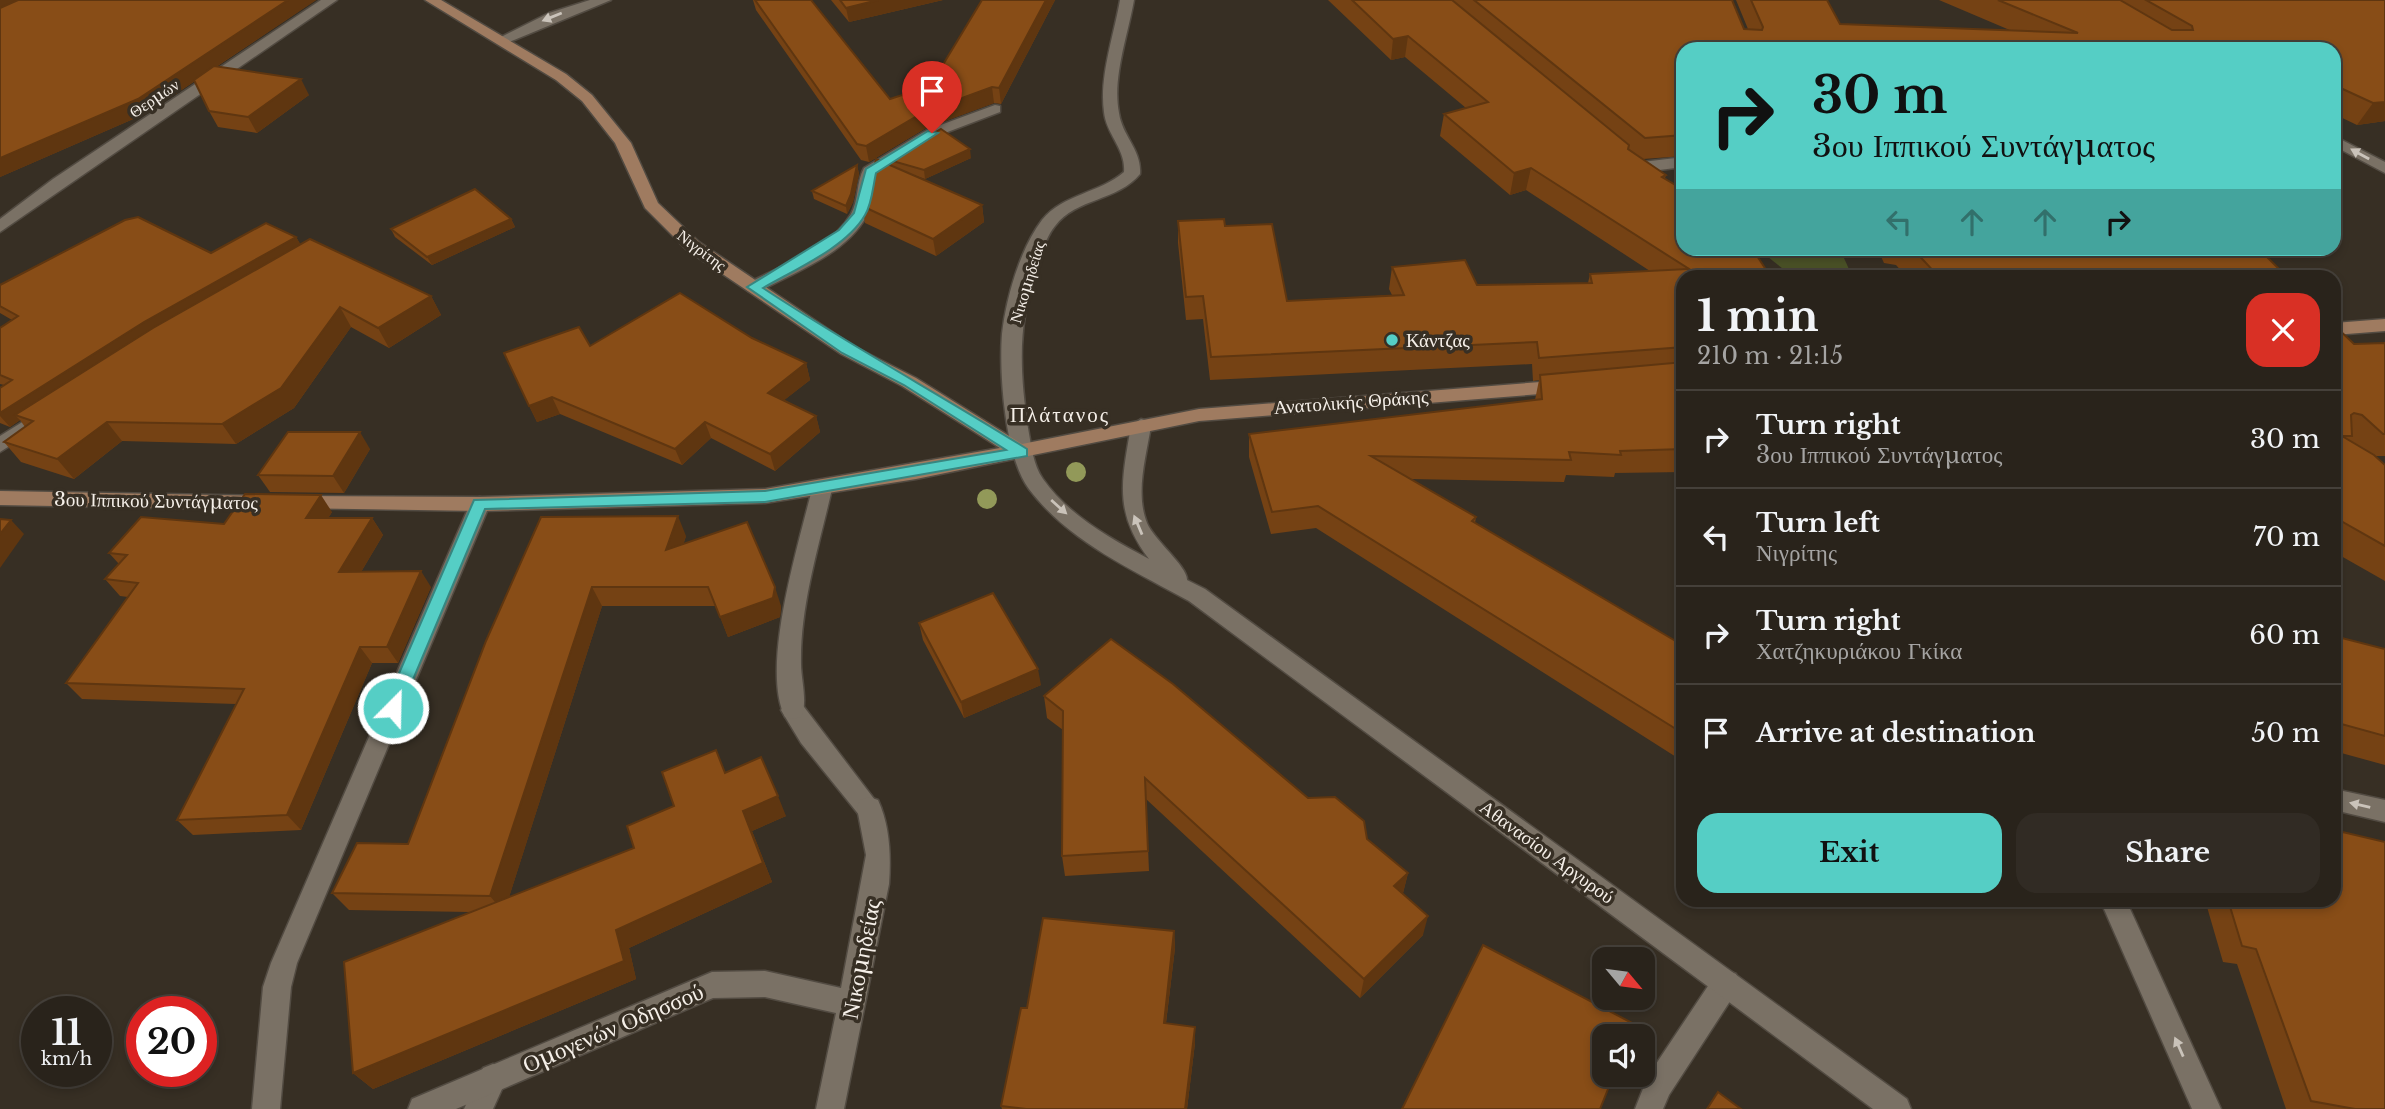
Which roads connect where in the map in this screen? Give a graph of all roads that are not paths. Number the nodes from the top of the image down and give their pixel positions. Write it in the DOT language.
graph roads {
  1 [pos="330,0"];
  2 [pos="432,0"];
  3 [pos="604,0"];
  4 [pos="1127,0"];
  5 [pos="502,40"];
  6 [pos="995,109"];
  7 [pos="2341,144"];
  8 [pos="1676,162"];
  9 [pos="2385,168"];
  10 [pos="1654,185"];
  11 [pos="0,227"];
  12 [pos="754,287"];
  13 [pos="2385,325"];
  14 [pos="2341,328"];
  15 [pos="1587,385"];
  16 [pos="69,398"];
  17 [pos="1142,426"];
  18 [pos="0,445"];
  19 [pos="1021,452"];
  20 [pos="822,489"];
  21 [pos="0,498"];
  22 [pos="480,504"];
  23 [pos="1197,595"];
  24 [pos="2341,801"];
  25 [pos="2385,811"];
  26 [pos="2116,907"];
  27 [pos="1726,983"];
  28 [pos="852,1004"];
  29 [pos="493,1078"];
  30 [pos="266,1109"];
  31 [pos="422,1109"];
  32 [pos="478,1109"];
  33 [pos="830,1109"];
  34 [pos="1649,1109"];
  35 [pos="1898,1109"];
  36 [pos="2207,1109"];
  1 -- 11 [label="street, Θερμών"];
  2 -- 5 [label="street, Νιγρίτης"];
  3 -- 5 [label="street, one-way"];
  4 -- 19 [label="street, Νικομηδείας"];
  5 -- 12 [label="street, Νιγρίτης"];
  6 -- 12 [label="street"];
  9 -- 7 [label="street, one-way"];
  8 -- 10 [label="street"];
  12 -- 19 [label="street, Νιγρίτης"];
  13 -- 14 [label="street"];
  15 -- 17 [label="street, Ανατολικής Θράκης"];
  16 -- 18 [label="street"];
  17 -- 19 [label="street, Ανατολικής Θράκης"];
  23 -- 17 [label="street, Αθανασίου Αργυρού, one-way"];
  19 -- 20 [label="street, 3ου Ιππικού Συντάγματος"];
  19 -- 23 [label="street, Αθανασίου Αργυρού, one-way"];
  20 -- 22 [label="street, 3ου Ιππικού Συντάγματος"];
  20 -- 28 [label="street, Νικομηδείας"];
  21 -- 22 [label="street, 3ου Ιππικού Συντάγματος"];
  22 -- 30 [label="street"];
  23 -- 27 [label="street, Αθανασίου Αργυρού"];
  25 -- 24 [label="street, one-way"];
  36 -- 26 [label="street, one-way"];
  27 -- 34 [label="street"];
  27 -- 35 [label="street, Αθανασίου Αργυρού"];
  28 -- 29 [label="street, Ομογενών Οδησσού"];
  28 -- 33 [label="street, Νικομηδείας"];
  29 -- 31 [label="street, Ομογενών Οδησσού"];
  29 -- 32 [label="street"];
}
